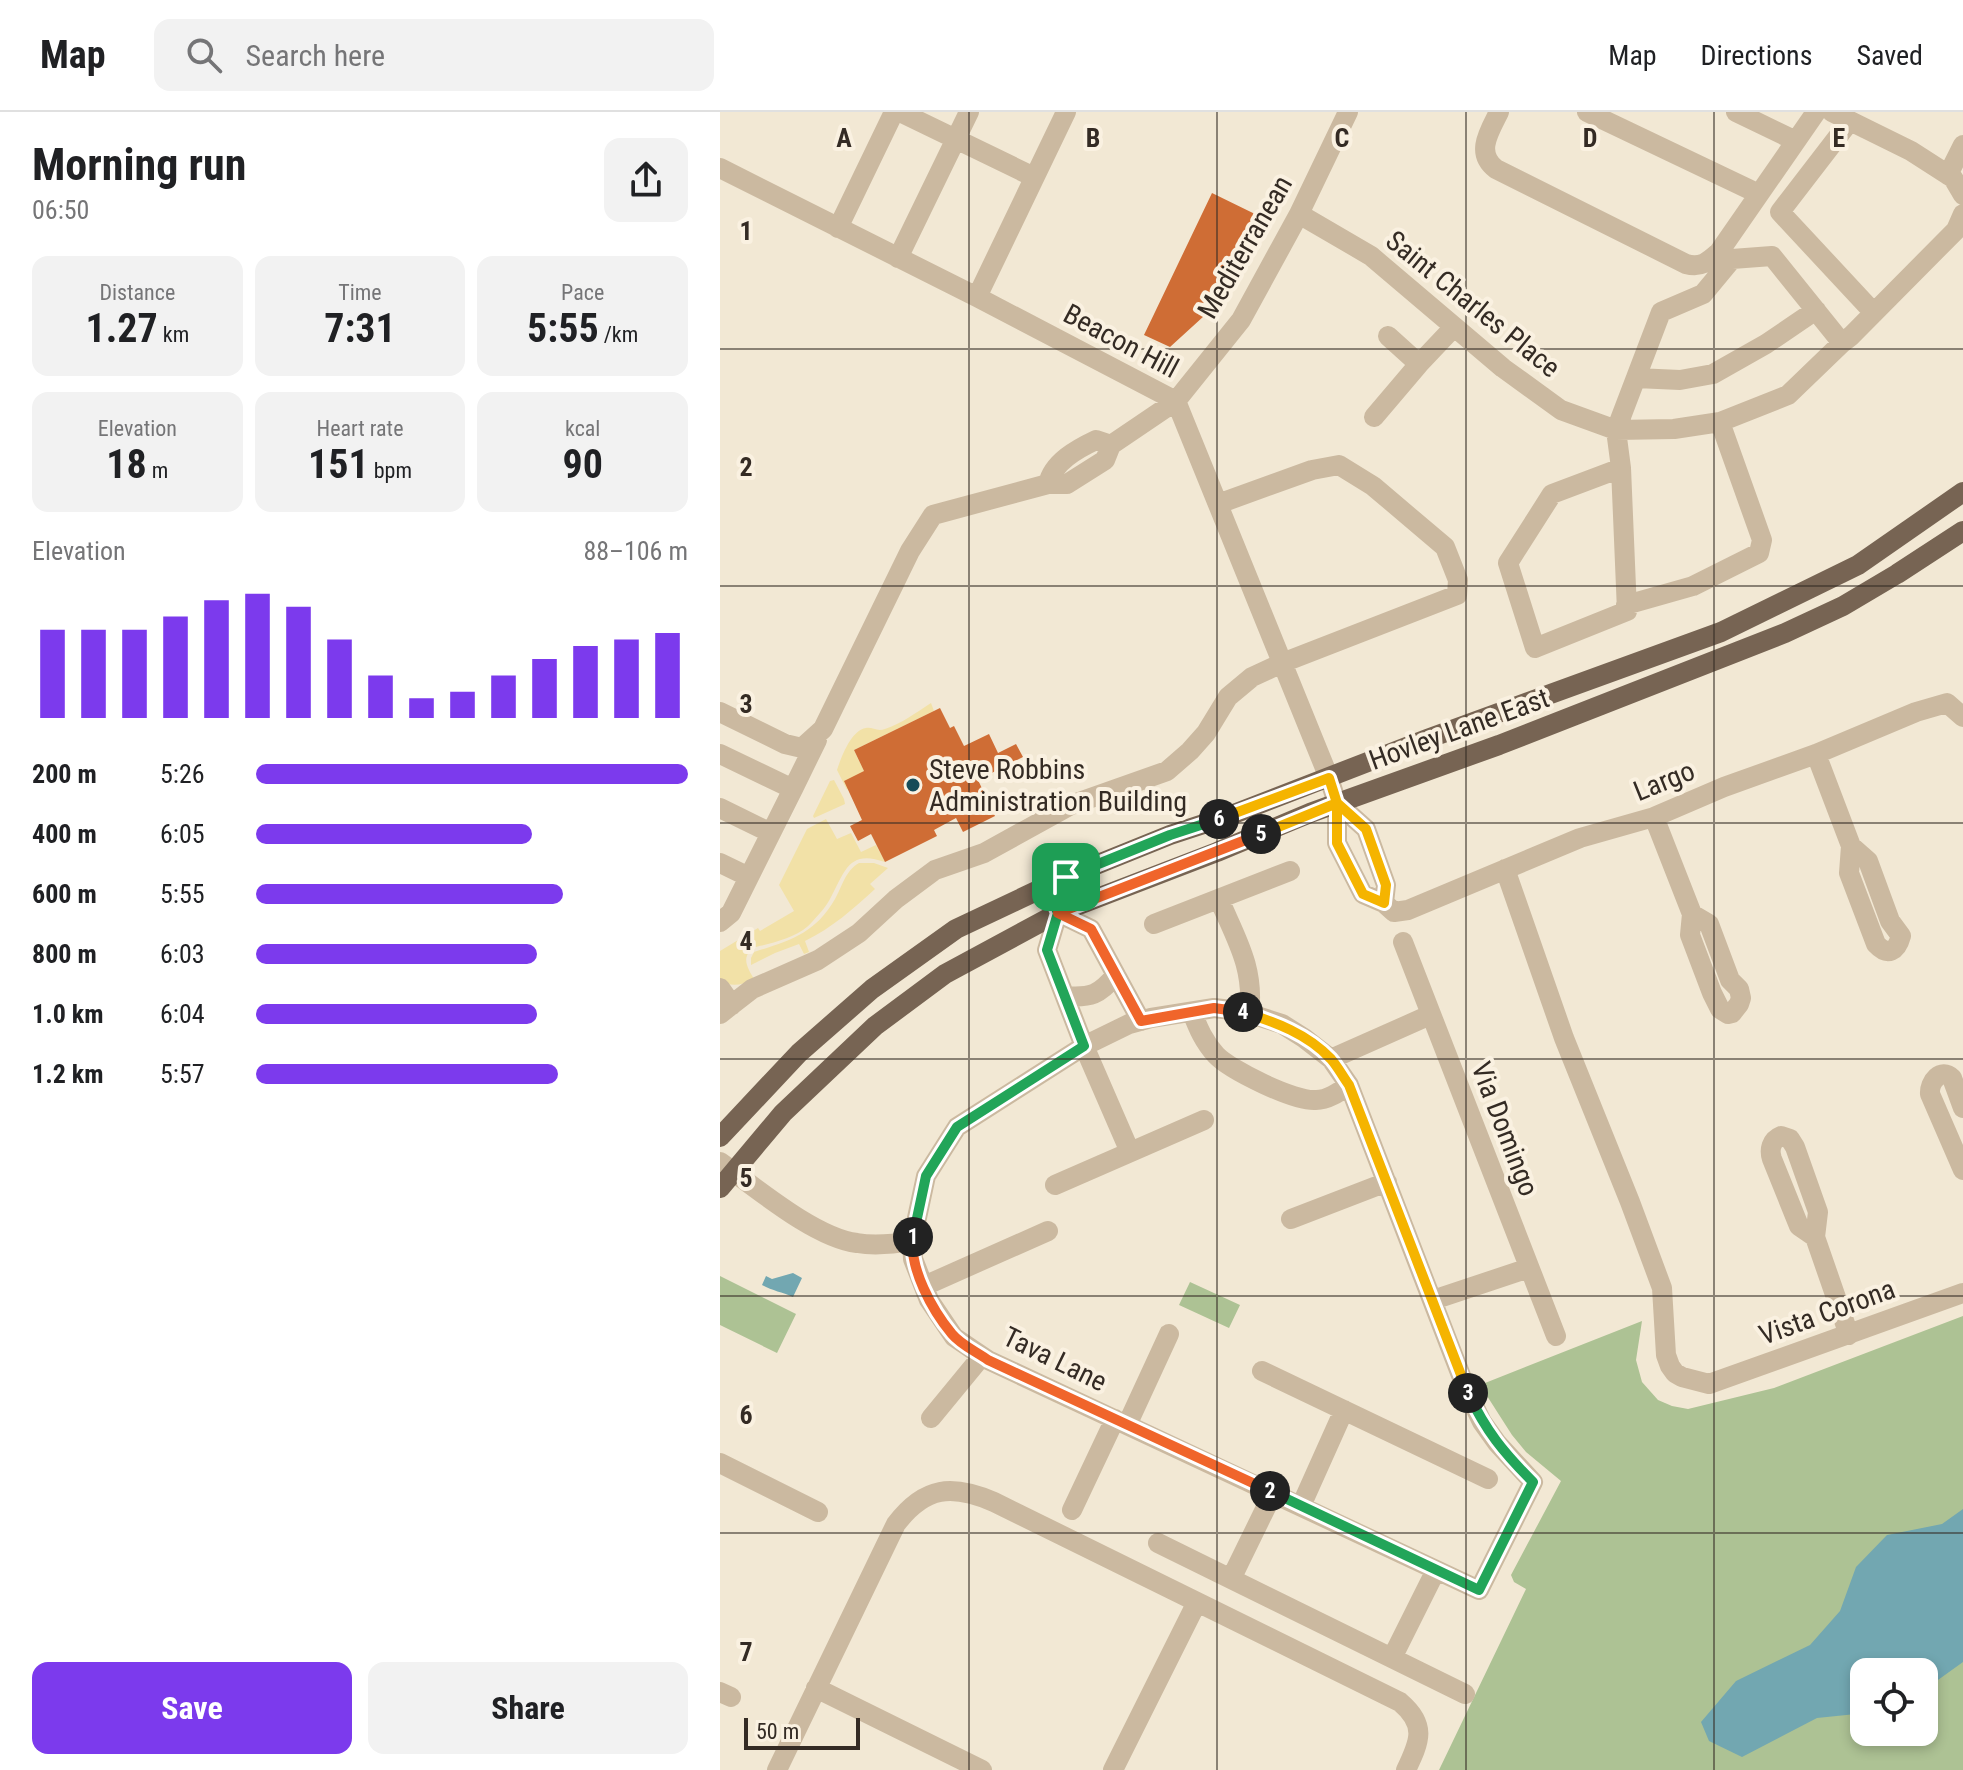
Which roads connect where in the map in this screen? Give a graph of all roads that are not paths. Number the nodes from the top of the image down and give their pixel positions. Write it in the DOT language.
graph roads {
  1 [pos="897,112"];
  2 [pos="969,112"];
  3 [pos="1066,112"];
  4 [pos="1348,112"];
  5 [pos="1499,112"];
  6 [pos="1587,112"];
  7 [pos="1736,112"];
  8 [pos="1816,112"];
  9 [pos="1841,116"];
  10 [pos="956,139"];
  11 [pos="1796,141"];
  12 [pos="1963,145"];
  13 [pos="722,175"];
  14 [pos="1948,175"];
  15 [pos="1034,177"];
  16 [pos="1759,194"];
  17 [pos="1963,195"];
  18 [pos="1299,214"];
  19 [pos="1963,214"];
  20 [pos="838,228"];
  21 [pos="898,258"];
  22 [pos="977,297"];
  23 [pos="1816,310"];
  24 [pos="1874,313"];
  25 [pos="1454,327"];
  26 [pos="1388,336"];
  27 [pos="1842,343"];
  28 [pos="1419,364"];
  29 [pos="1636,378"];
  30 [pos="1176,401"];
  31 [pos="1374,417"];
  32 [pos="1720,422"];
  33 [pos="1616,430"];
  34 [pos="1621,468"];
  35 [pos="1960,501"];
  36 [pos="1218,504"];
  37 [pos="1963,531"];
  38 [pos="1626,605"];
  39 [pos="1282,663"];
  40 [pos="720,712"];
  41 [pos="1963,717"];
  42 [pos="823,729"];
  43 [pos="720,754"];
  44 [pos="1816,754"];
  45 [pos="1329,778"];
  46 [pos="793,789"];
  47 [pos="1337,803"];
  48 [pos="720,808"];
  49 [pos="1654,817"];
  50 [pos="771,833"];
  51 [pos="1851,846"];
  52 [pos="720,863"];
  53 [pos="1505,869"];
  54 [pos="1290,871"];
  55 [pos="749,877"];
  56 [pos="1047,886"];
  57 [pos="1219,899"];
  58 [pos="1384,903"];
  59 [pos="1058,913"];
  60 [pos="1692,914"];
  61 [pos="720,922"];
  62 [pos="1154,924"];
  63 [pos="1403,942"];
  64 [pos="1116,975"];
  65 [pos="1065,996"];
  66 [pos="722,1007"];
  67 [pos="1192,1012"];
  68 [pos="1249,1014"];
  69 [pos="1430,1015"];
  70 [pos="1141,1021"];
  71 [pos="1084,1046"];
  72 [pos="1331,1059"];
  73 [pos="1349,1085"];
  74 [pos="1963,1108"];
  75 [pos="1204,1120"];
  76 [pos="720,1137"];
  77 [pos="1130,1152"];
  78 [pos="1963,1170"];
  79 [pos="724,1174"];
  80 [pos="1387,1182"];
  81 [pos="1055,1185"];
  82 [pos="1291,1219"];
  83 [pos="1048,1231"];
  84 [pos="1815,1237"];
  85 [pos="912,1241"];
  86 [pos="1529,1268"];
  87 [pos="924,1286"];
  88 [pos="1963,1293"];
  89 [pos="1433,1300"];
  90 [pos="1169,1334"];
  91 [pos="1849,1335"];
  92 [pos="1556,1336"];
  93 [pos="982,1356"];
  94 [pos="1262,1371"];
  95 [pos="1344,1410"];
  96 [pos="931,1418"];
  97 [pos="1121,1422"];
  98 [pos="720,1463"];
  99 [pos="1488,1479"];
  100 [pos="1273,1493"];
  101 [pos="1301,1506"];
  102 [pos="1072,1510"];
  103 [pos="818,1512"];
  104 [pos="1158,1543"];
  105 [pos="1436,1570"];
  106 [pos="1231,1579"];
  107 [pos="1197,1602"];
  108 [pos="1392,1658"];
  109 [pos="816,1688"];
  110 [pos="1465,1694"];
  111 [pos="777,1770"];
  112 [pos="982,1770"];
  113 [pos="1113,1770"];
  114 [pos="1406,1770"];
  1 -- 10 [label="street"];
  1 -- 20 [label="street"];
  2 -- 10 [label="street"];
  3 -- 15 [label="street"];
  4 -- 18 [label="street, Mediterranean"];
  5 -- 16 [label="street"];
  6 -- 16 [label="street"];
  7 -- 11 [label="street"];
  8 -- 11 [label="street"];
  9 -- 14 [label="street"];
  9 -- 24 [label="street"];
  10 -- 15 [label="street"];
  10 -- 21 [label="street"];
  11 -- 16 [label="street"];
  12 -- 14 [label="street"];
  13 -- 20 [label="street, Beacon Hill"];
  14 -- 17 [label="street"];
  15 -- 22 [label="street"];
  18 -- 25 [label="street, Saint Charles Place"];
  18 -- 30 [label="street, Mediterranean"];
  19 -- 24 [label="street, Saint Charles Place"];
  20 -- 21 [label="street, Beacon Hill"];
  21 -- 22 [label="street, Beacon Hill"];
  22 -- 30 [label="street, Beacon Hill"];
  23 -- 27 [label="street"];
  23 -- 29 [label="street"];
  23 -- 29 [label="street"];
  24 -- 27 [label="street, Saint Charles Place"];
  25 -- 28 [label="street"];
  25 -- 33 [label="street, Saint Charles Place"];
  26 -- 28 [label="street"];
  27 -- 32 [label="street, Saint Charles Place"];
  28 -- 31 [label="street"];
  29 -- 33 [label="street"];
  30 -- 36 [label="street, Beacon Hill"];
  30 -- 42 [label="street, Mediterranean"];
  32 -- 33 [label="street, Saint Charles Place"];
  32 -- 38 [label="street"];
  33 -- 34 [label="street"];
  34 -- 38 [label="street"];
  34 -- 38 [label="street"];
  35 -- 45 [label="main road, Hovley Lane East"];
  36 -- 39 [label="street, Beacon Hill"];
  36 -- 39 [label="street"];
  37 -- 47 [label="main road, Hovley Lane East"];
  39 -- 45 [label="street, Beacon Hill"];
  39 -- 66 [label="street"];
  40 -- 42 [label="street"];
  41 -- 44 [label="street, Largo"];
  42 -- 46 [label="street, Mediterranean"];
  43 -- 46 [label="street"];
  44 -- 49 [label="street, Largo"];
  44 -- 51 [label="street"];
  45 -- 47 [label="street"];
  45 -- 56 [label="main road, Hovley Lane East"];
  46 -- 50 [label="street, Mediterranean"];
  47 -- 58 [label="street"];
  47 -- 58 [label="street"];
  47 -- 59 [label="main road, Hovley Lane East"];
  48 -- 50 [label="street"];
  49 -- 53 [label="street, Largo"];
  49 -- 60 [label="street"];
  50 -- 55 [label="street, Mediterranean"];
  52 -- 55 [label="street"];
  53 -- 58 [label="street, Largo"];
  53 -- 91 [label="street, Vista Corona"];
  54 -- 57 [label="street"];
  55 -- 61 [label="street, Mediterranean"];
  56 -- 59 [label="street"];
  56 -- 76 [label="main road, Hovley Lane East"];
  57 -- 62 [label="street"];
  57 -- 68 [label="street"];
  59 -- 64 [label="street"];
  59 -- 65 [label="street"];
  59 -- 79 [label="main road, Hovley Lane East"];
  63 -- 69 [label="street, Via Domingo"];
  64 -- 65 [label="street"];
  64 -- 70 [label="street"];
  65 -- 71 [label="street"];
  67 -- 68 [label="street, Tava Lane"];
  67 -- 70 [label="street, Tava Lane"];
  67 -- 73 [label="street"];
  68 -- 72 [label="street, Tava Lane"];
  69 -- 72 [label="street"];
  69 -- 86 [label="street, Via Domingo"];
  70 -- 71 [label="street, Tava Lane"];
  71 -- 77 [label="street"];
  71 -- 85 [label="street, Tava Lane"];
  72 -- 73 [label="street, Tava Lane"];
  73 -- 80 [label="street, Tava Lane"];
  74 -- 78 [label="street"];
  75 -- 77 [label="street"];
  77 -- 81 [label="street"];
  79 -- 85 [label="street"];
  80 -- 82 [label="street"];
  80 -- 89 [label="street, Tava Lane"];
  83 -- 87 [label="street"];
  84 -- 91 [label="street"];
  85 -- 87 [label="street, Tava Lane"];
  86 -- 89 [label="street"];
  86 -- 92 [label="street, Via Domingo"];
  87 -- 93 [label="street, Tava Lane"];
  88 -- 91 [label="street, Vista Corona"];
  89 -- 105 [label="street, Tava Lane"];
  90 -- 97 [label="street"];
  93 -- 96 [label="street"];
  93 -- 97 [label="street, Tava Lane"];
  94 -- 95 [label="street"];
  95 -- 99 [label="street"];
  95 -- 101 [label="street"];
  97 -- 100 [label="street, Tava Lane"];
  97 -- 102 [label="street"];
  98 -- 103 [label="street"];
  100 -- 101 [label="street, Tava Lane"];
  100 -- 106 [label="street"];
  101 -- 105 [label="street, Tava Lane"];
  104 -- 106 [label="street"];
  105 -- 108 [label="street"];
  106 -- 108 [label="street"];
  107 -- 109 [label="street"];
  107 -- 113 [label="street"];
  107 -- 114 [label="street"];
  108 -- 110 [label="street"];
  109 -- 111 [label="street"];
  109 -- 112 [label="street"];
}
